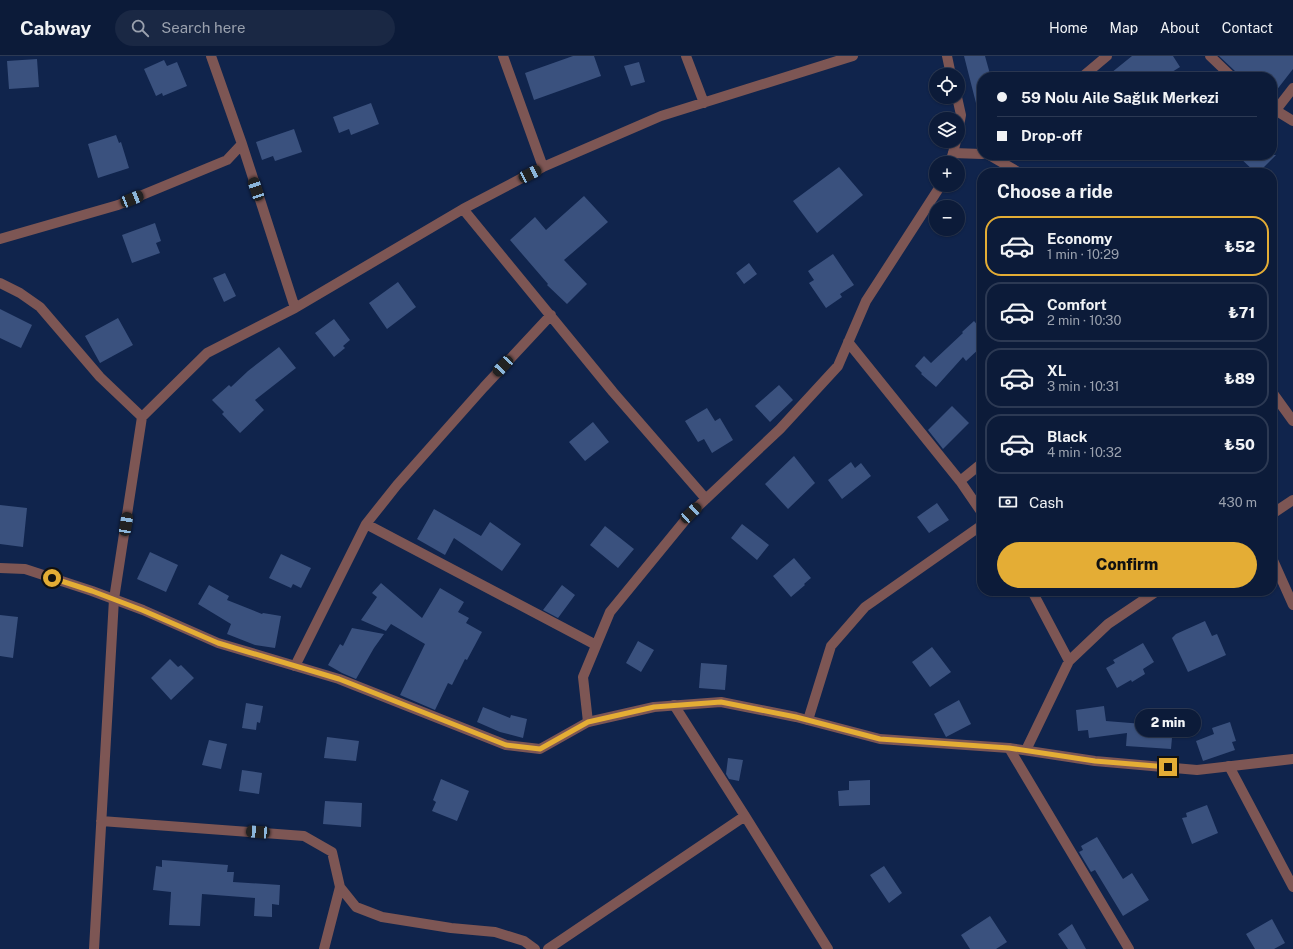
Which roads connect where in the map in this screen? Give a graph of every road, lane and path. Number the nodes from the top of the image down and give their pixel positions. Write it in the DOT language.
graph roads {
  1 [pos="211,56"];
  2 [pos="503,56"];
  3 [pos="686,56"];
  4 [pos="853,56"];
  5 [pos="947,56"];
  6 [pos="1107,56"];
  7 [pos="1210,56"];
  8 [pos="950,68"];
  9 [pos="1088,72"];
  10 [pos="1227,72"];
  11 [pos="1293,88"];
  12 [pos="704,103"];
  13 [pos="1277,106"];
  14 [pos="1277,111"];
  15 [pos="1293,121"];
  16 [pos="242,144"];
  17 [pos="954,148"];
  18 [pos="953,153"];
  19 [pos="977,154"];
  20 [pos="952,156"];
  21 [pos="998,160"];
  22 [pos="543,167"];
  23 [pos="1012,168"];
  24 [pos="936,192"];
  25 [pos="463,209"];
  26 [pos="0,239"];
  27 [pos="0,283"];
  28 [pos="295,308"];
  29 [pos="550,315"];
  30 [pos="848,342"];
  31 [pos="1277,399"];
  32 [pos="142,417"];
  33 [pos="1293,421"];
  34 [pos="977,467"];
  35 [pos="960,481"];
  36 [pos="706,499"];
  37 [pos="1293,500"];
  38 [pos="977,506"];
  39 [pos="1277,511"];
  40 [pos="366,524"];
  41 [pos="977,529"];
  42 [pos="0,568"];
  43 [pos="1277,569"];
  44 [pos="1035,596"];
  45 [pos="1150,596"];
  46 [pos="114,599"];
  47 [pos="1293,605"];
  48 [pos="596,645"];
  49 [pos="1069,661"];
  50 [pos="295,666"];
  51 [pos="674,705"];
  52 [pos="808,720"];
  53 [pos="588,722"];
  54 [pos="1009,748"];
  55 [pos="1026,750"];
  56 [pos="1293,759"];
  57 [pos="1229,766"];
  58 [pos="745,816"];
  59 [pos="101,821"];
  60 [pos="340,887"];
  61 [pos="1293,887"];
  62 [pos="94,949"];
  63 [pos="324,949"];
  64 [pos="535,949"];
  65 [pos="548,949"];
  66 [pos="828,949"];
  67 [pos="1129,949"];
  1 -- 16 [label="street"];
  2 -- 22 [label="street"];
  3 -- 12 [label="street"];
  4 -- 12 [label="street"];
  5 -- 8 [label="street"];
  6 -- 9 [label="street"];
  7 -- 10 [label="street"];
  11 -- 13 [label="street"];
  12 -- 22 [label="street"];
  14 -- 15 [label="street"];
  16 -- 26 [label="street"];
  16 -- 28 [label="street"];
  17 -- 18 [label="street"];
  18 -- 19 [label="street"];
  18 -- 20 [label="street"];
  21 -- 23 [label="street"];
  22 -- 25 [label="street"];
  24 -- 30 [label="street"];
  25 -- 28 [label="street"];
  25 -- 29 [label="street"];
  27 -- 32 [label="street"];
  28 -- 32 [label="street"];
  29 -- 36 [label="street"];
  29 -- 40 [label="street"];
  30 -- 35 [label="street"];
  30 -- 36 [label="street"];
  31 -- 33 [label="street"];
  32 -- 46 [label="street"];
  34 -- 35 [label="street"];
  35 -- 38 [label="street"];
  36 -- 48 [label="street"];
  37 -- 39 [label="street"];
  40 -- 48 [label="street"];
  40 -- 50 [label="street"];
  41 -- 52 [label="street"];
  42 -- 46 [label="street"];
  43 -- 47 [label="street"];
  44 -- 49 [label="street"];
  45 -- 49 [label="street"];
  46 -- 50 [label="street"];
  46 -- 59 [label="street"];
  48 -- 53 [label="street"];
  49 -- 55 [label="street"];
  50 -- 53 [label="street"];
  51 -- 52 [label="street"];
  51 -- 53 [label="street"];
  51 -- 58 [label="street"];
  52 -- 54 [label="street"];
  54 -- 55 [label="street"];
  54 -- 67 [label="street"];
  55 -- 57 [label="street"];
  56 -- 57 [label="street"];
  57 -- 61 [label="street"];
  58 -- 65 [label="street"];
  58 -- 66 [label="street"];
  59 -- 60 [label="street"];
  59 -- 62 [label="street"];
  60 -- 63 [label="street"];
  60 -- 64 [label="street"];
}
